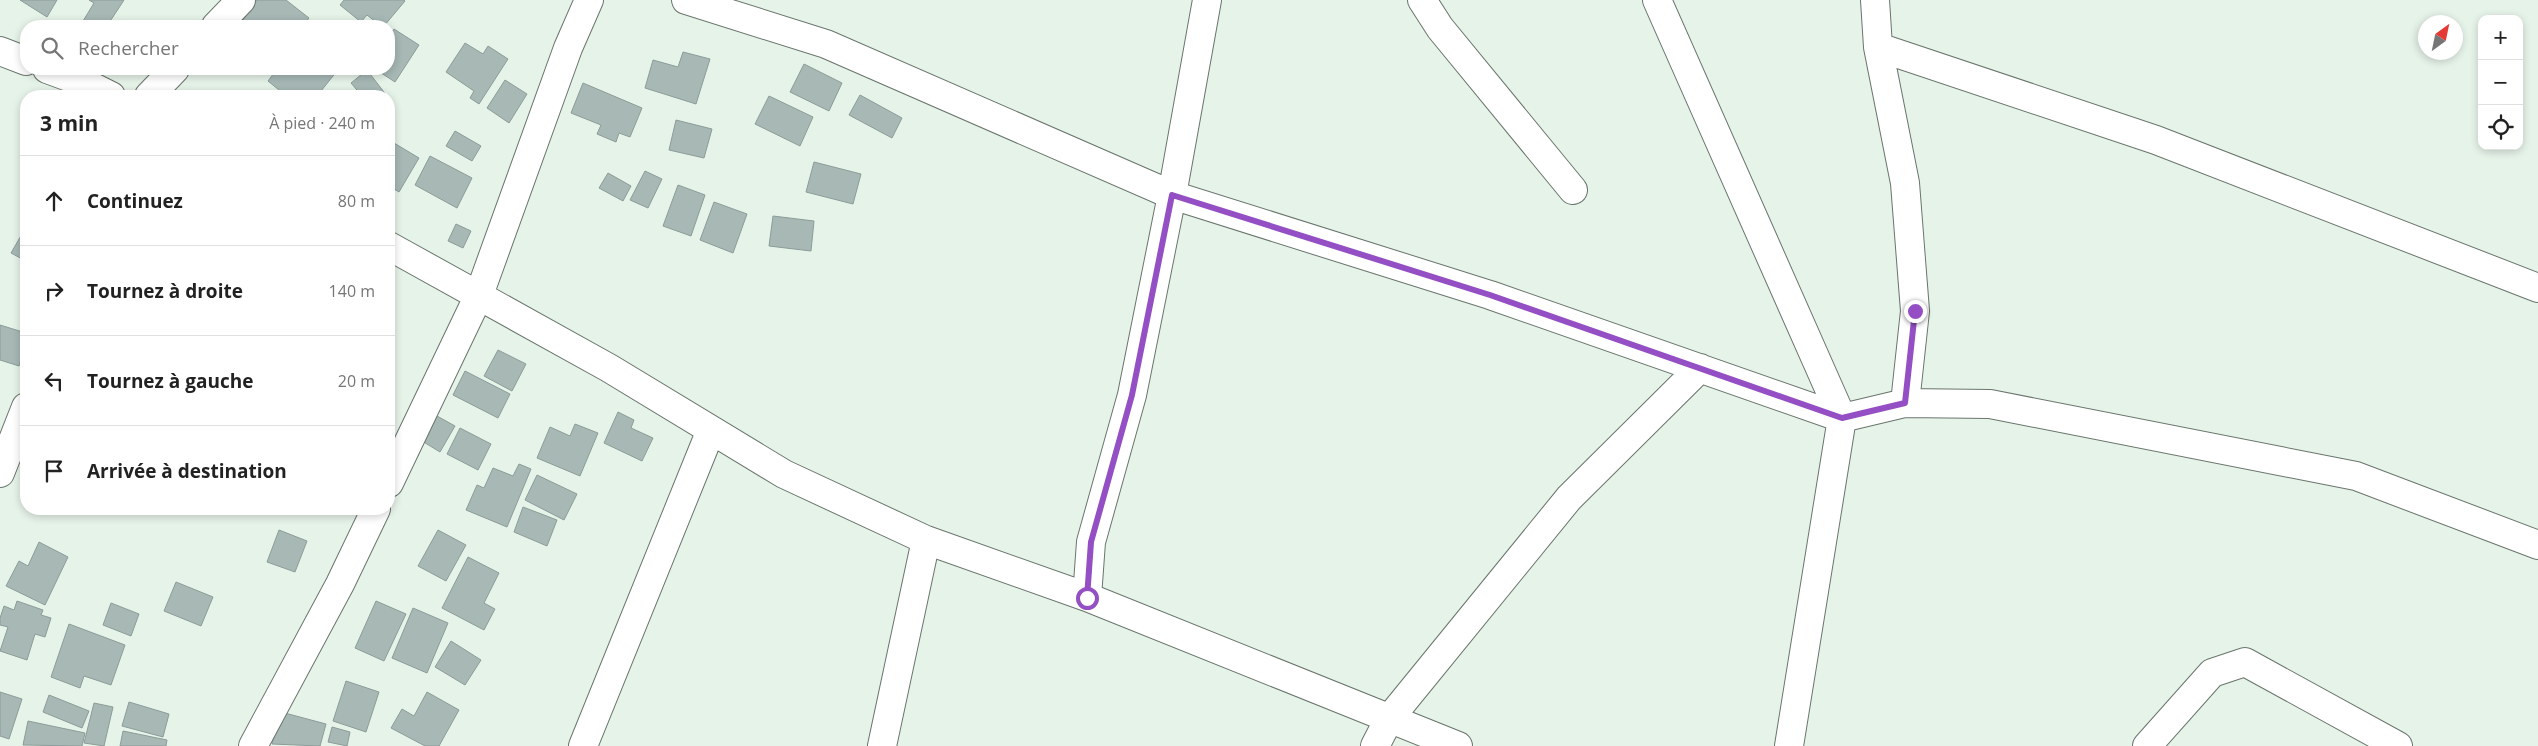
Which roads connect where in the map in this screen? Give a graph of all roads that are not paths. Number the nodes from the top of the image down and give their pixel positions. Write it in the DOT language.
graph roads {
  1 [pos="241,0"];
  2 [pos="588,0"];
  3 [pos="686,0"];
  4 [pos="1207,0"];
  5 [pos="1422,0"];
  6 [pos="1657,0"];
  7 [pos="1875,0"];
  8 [pos="222,20"];
  9 [pos="1878,47"];
  10 [pos="0,51"];
  11 [pos="20,59"];
  12 [pos="63,75"];
  13 [pos="169,75"];
  14 [pos="99,90"];
  15 [pos="155,90"];
  16 [pos="1573,190"];
  17 [pos="1172,195"];
  18 [pos="395,249"];
  19 [pos="2538,288"];
  20 [pos="479,295"];
  21 [pos="1700,368"];
  22 [pos="1905,403"];
  23 [pos="1842,418"];
  24 [pos="20,422"];
  25 [pos="711,430"];
  26 [pos="395,470"];
  27 [pos="0,473"];
  28 [pos="373,515"];
  29 [pos="926,540"];
  30 [pos="2538,545"];
  31 [pos="1087,598"];
  32 [pos="1389,718"];
  33 [pos="253,746"];
  34 [pos="584,746"];
  35 [pos="882,746"];
  36 [pos="1375,746"];
  37 [pos="1458,746"];
  38 [pos="1789,746"];
  39 [pos="2147,746"];
  40 [pos="2398,746"];
  1 -- 8 [label="street"];
  2 -- 20 [label="street"];
  3 -- 17 [label="street"];
  4 -- 17 [label="street"];
  5 -- 16 [label="street"];
  6 -- 23 [label="street"];
  7 -- 9 [label="street"];
  9 -- 19 [label="street"];
  9 -- 22 [label="street"];
  10 -- 11 [label="street"];
  12 -- 14 [label="street"];
  13 -- 15 [label="street"];
  17 -- 21 [label="street"];
  17 -- 31 [label="street"];
  18 -- 20 [label="street"];
  20 -- 25 [label="street"];
  20 -- 26 [label="street"];
  21 -- 23 [label="street"];
  21 -- 32 [label="street"];
  22 -- 23 [label="street"];
  22 -- 30 [label="street"];
  23 -- 38 [label="street"];
  24 -- 27 [label="street"];
  25 -- 29 [label="street"];
  25 -- 34 [label="street"];
  28 -- 33 [label="street"];
  29 -- 31 [label="street"];
  29 -- 35 [label="street"];
  31 -- 32 [label="street"];
  32 -- 36 [label="street"];
  32 -- 37 [label="street"];
  39 -- 40 [label="street"];
}
